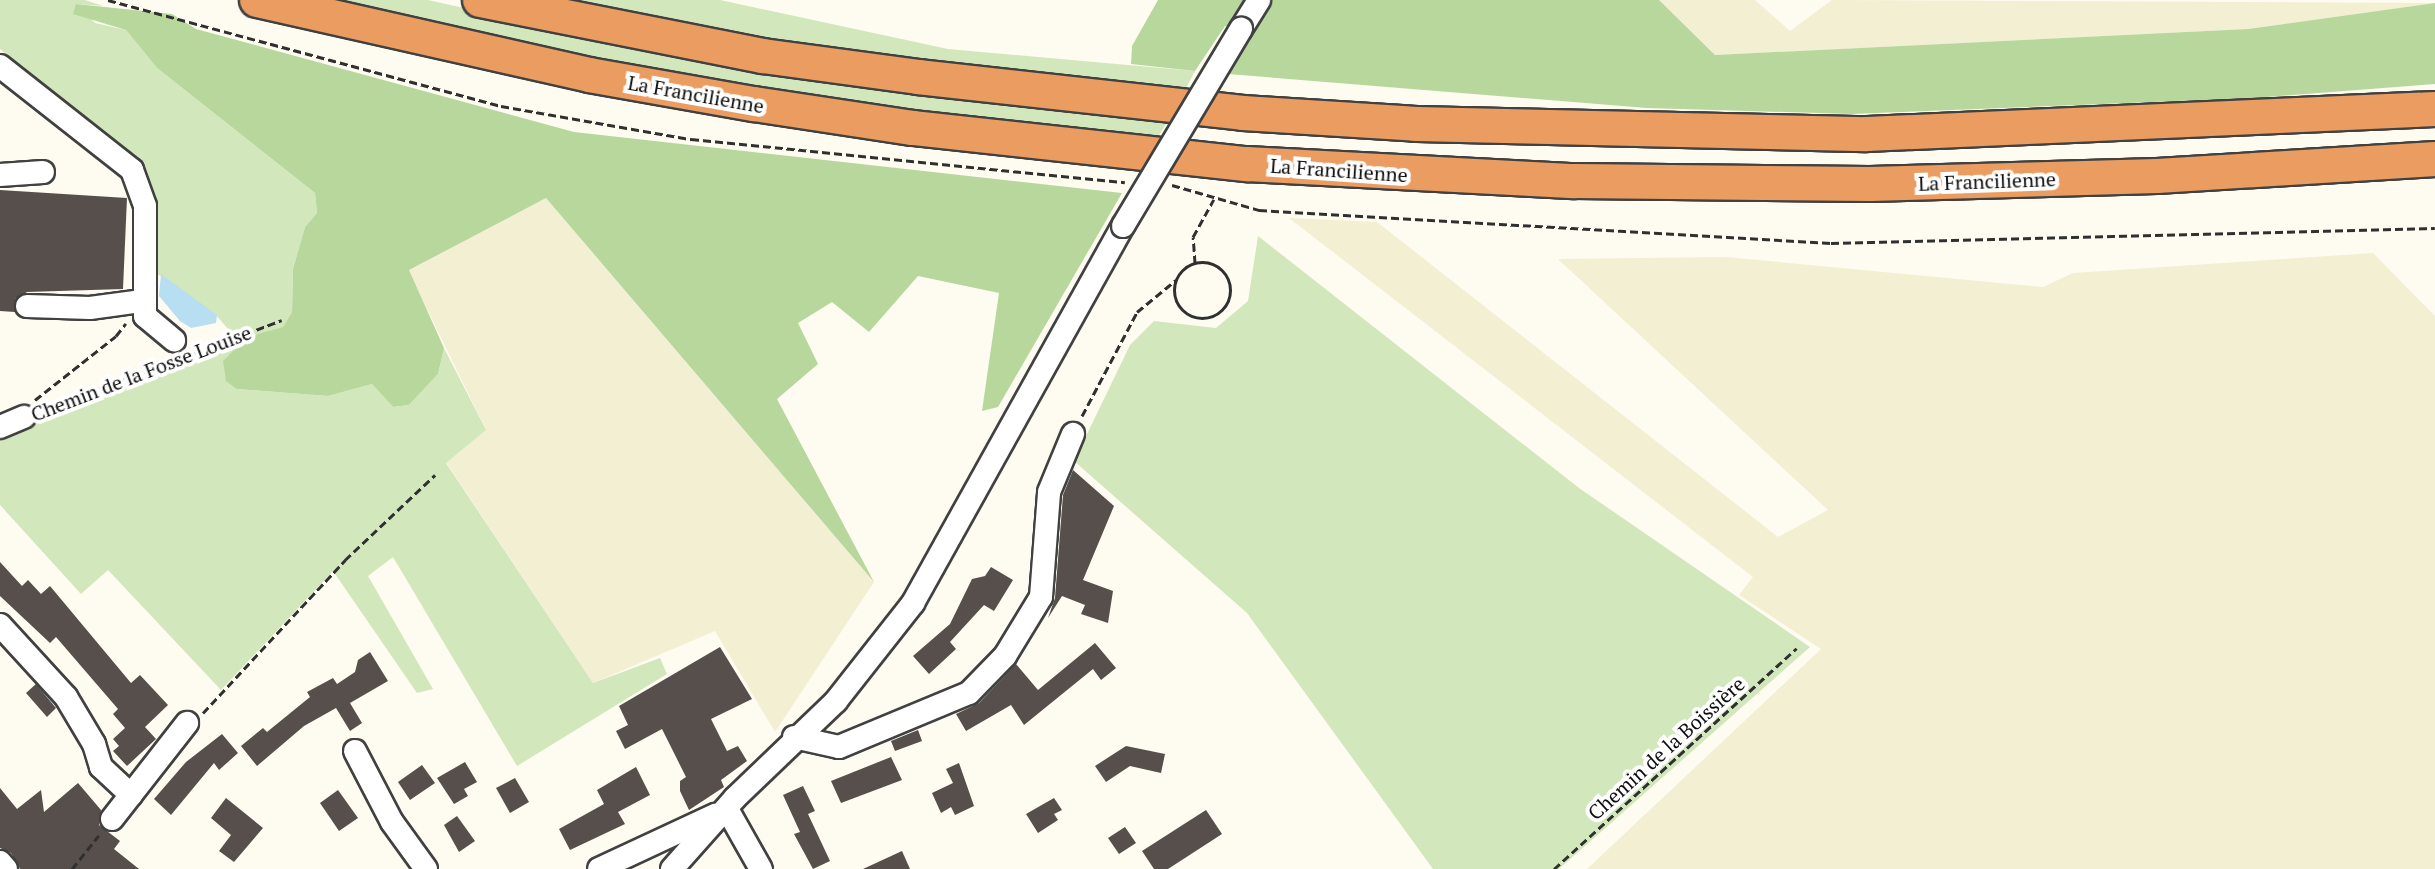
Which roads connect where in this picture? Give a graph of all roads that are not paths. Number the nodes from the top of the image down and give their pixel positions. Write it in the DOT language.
graph roads {
  1 [pos="257,0"];
  2 [pos="480,0"];
  3 [pos="1259,0"];
  4 [pos="0,66"];
  5 [pos="2435,109"];
  6 [pos="2435,159"];
  7 [pos="43,172"];
  8 [pos="0,175"];
  9 [pos="134,303"];
  10 [pos="27,306"];
  11 [pos="174,340"];
  12 [pos="24,417"];
  13 [pos="0,427"];
  14 [pos="1073,434"];
  15 [pos="0,625"];
  16 [pos="187,723"];
  17 [pos="794,737"];
  18 [pos="355,751"];
  19 [pos="131,795"];
  20 [pos="727,809"];
  21 [pos="112,819"];
  22 [pos="0,862"];
  23 [pos="6,869"];
  24 [pos="426,869"];
  25 [pos="599,869"];
  26 [pos="672,869"];
  27 [pos="761,869"];
  1 -- 6 [label="highway, La Francilienne"];
  2 -- 5 [label="highway"];
  3 -- 17 [label="street, bridge"];
  4 -- 9 [label="street"];
  7 -- 8 [label="street"];
  9 -- 10 [label="street"];
  9 -- 11 [label="street"];
  12 -- 13 [label="street, Chemin de la Fosse Louise"];
  14 -- 17 [label="street"];
  15 -- 19 [label="street"];
  16 -- 19 [label="street"];
  17 -- 20 [label="street"];
  18 -- 24 [label="street"];
  19 -- 21 [label="street"];
  20 -- 25 [label="street"];
  20 -- 26 [label="street"];
  20 -- 27 [label="street"];
  22 -- 23 [label="street"];
}
